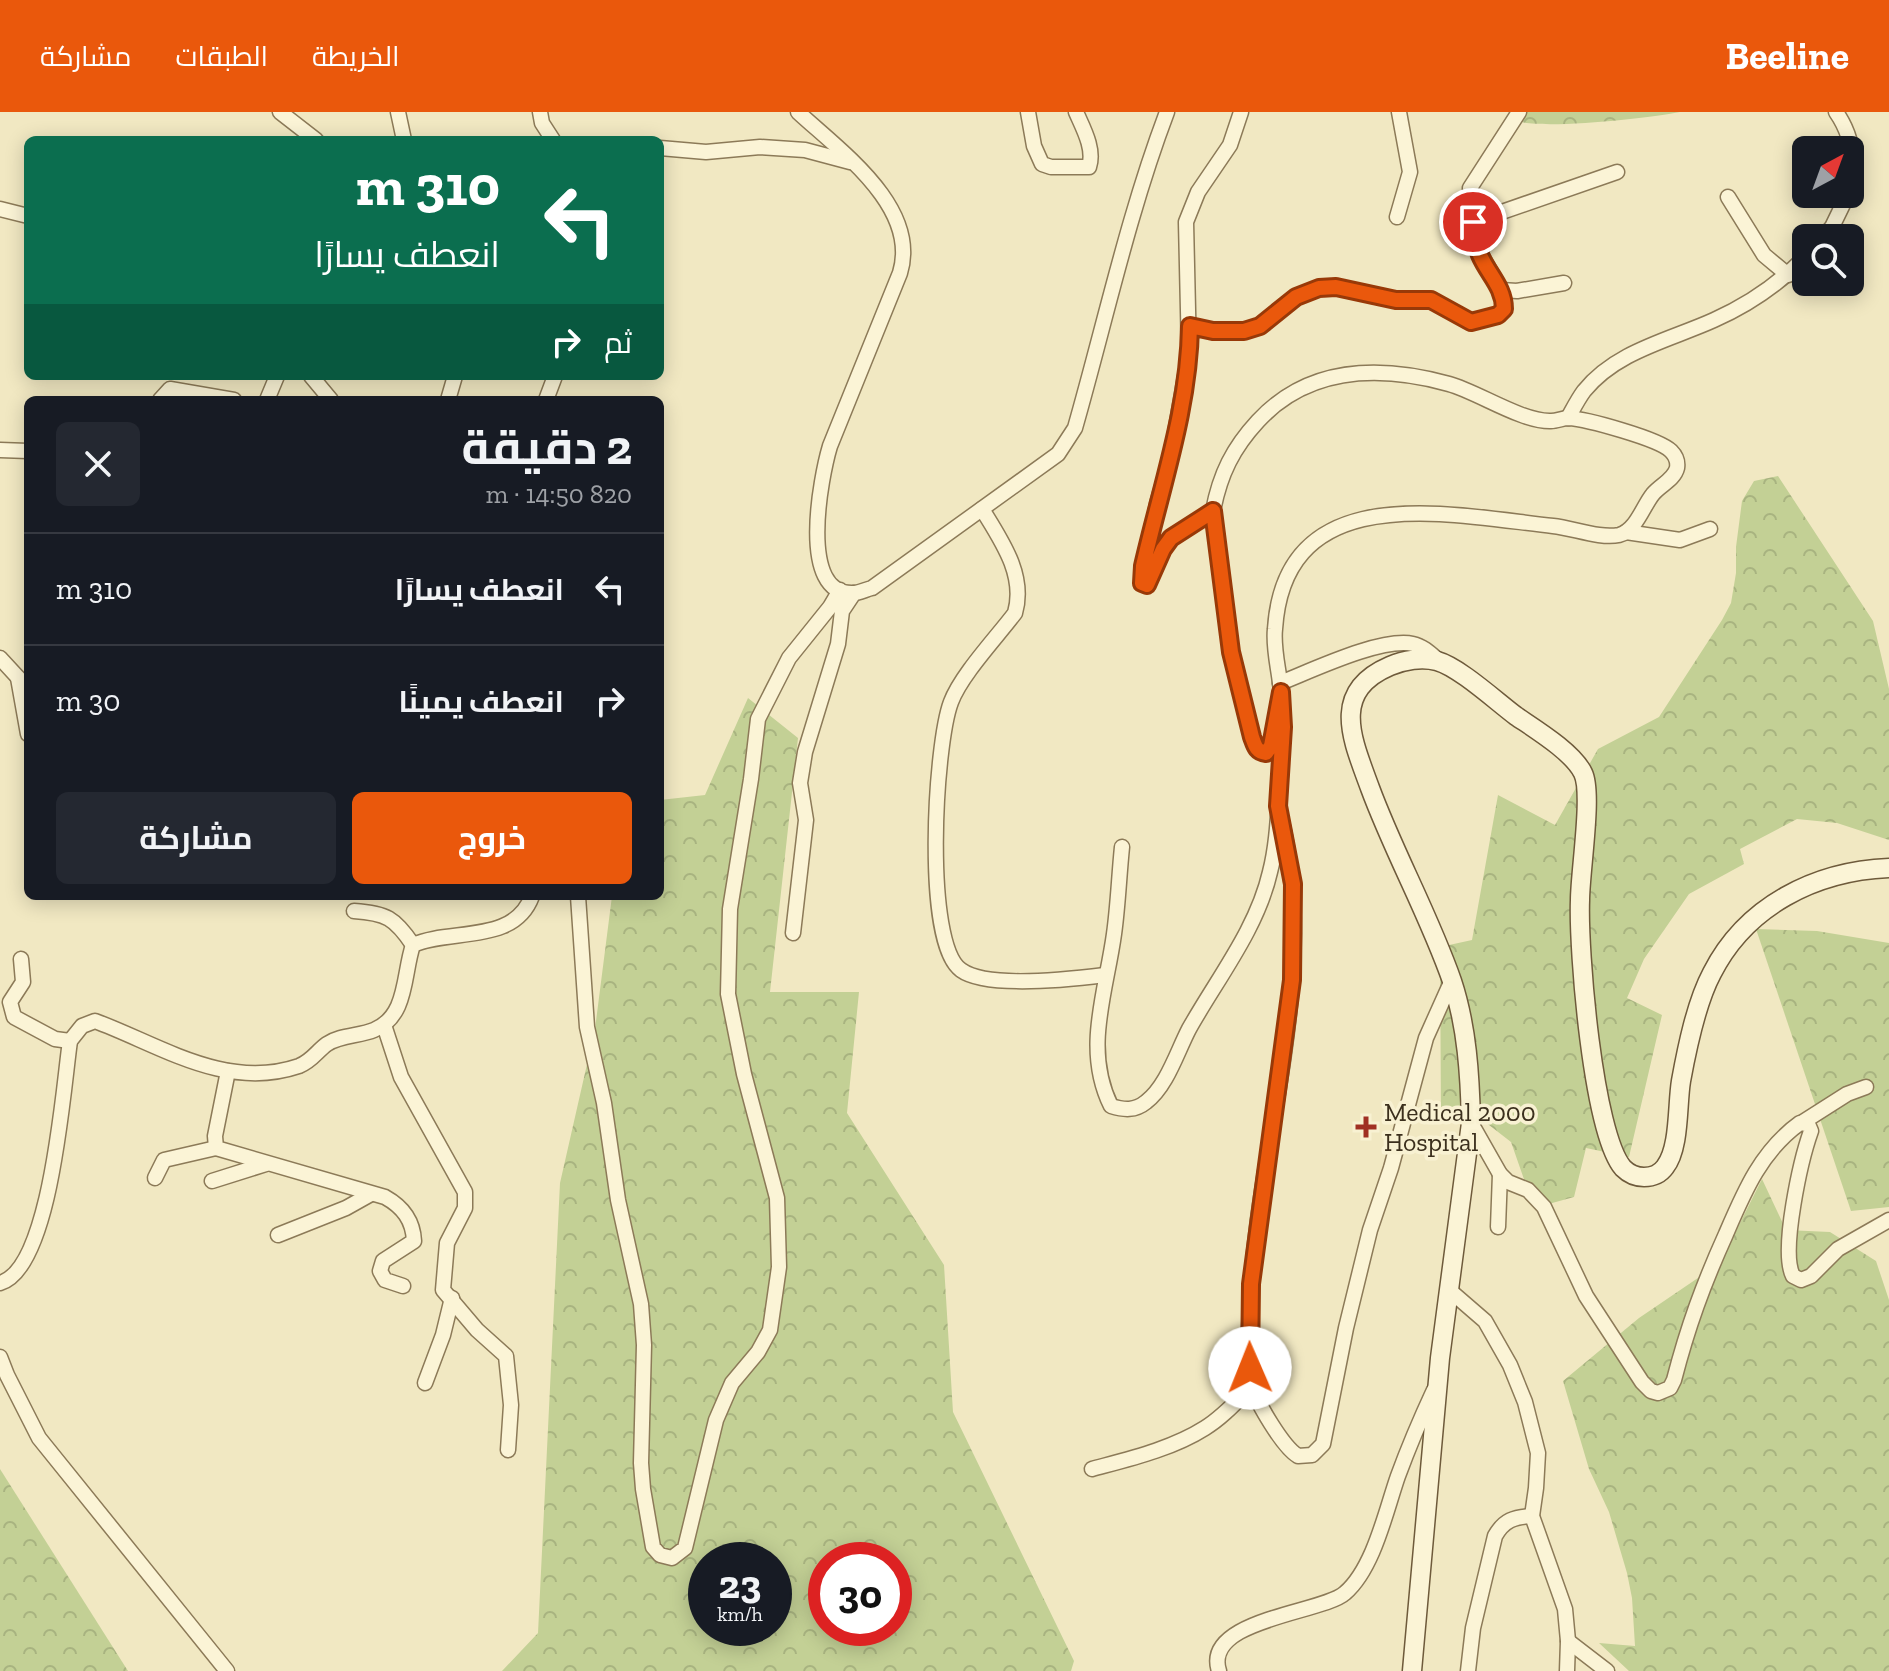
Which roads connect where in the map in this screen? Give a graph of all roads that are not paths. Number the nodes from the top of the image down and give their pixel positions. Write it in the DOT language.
graph roads {
  1 [pos="280,112"];
  2 [pos="398,112"];
  3 [pos="540,112"];
  4 [pos="798,112"];
  5 [pos="1028,112"];
  6 [pos="1076,112"];
  7 [pos="1167,112"];
  8 [pos="1241,112"];
  9 [pos="1399,112"];
  10 [pos="1519,112"];
  11 [pos="1836,112"];
  12 [pos="311,136"];
  13 [pos="403,136"];
  14 [pos="550,136"];
  15 [pos="1849,136"];
  16 [pos="664,148"];
  17 [pos="853,163"];
  18 [pos="1617,172"];
  19 [pos="1728,197"];
  20 [pos="0,209"];
  21 [pos="24,215"];
  22 [pos="1397,217"];
  23 [pos="1473,222"];
  24 [pos="1792,271"];
  25 [pos="1788,275"];
  26 [pos="1564,283"];
  27 [pos="1501,290"];
  28 [pos="1190,326"];
  29 [pos="315,380"];
  30 [pos="164,396"];
  31 [pos="211,396"];
  32 [pos="328,396"];
  33 [pos="1568,418"];
  34 [pos="0,450"];
  35 [pos="24,451"];
  36 [pos="982,509"];
  37 [pos="1213,511"];
  38 [pos="1710,529"];
  39 [pos="1626,532"];
  40 [pos="847,592"];
  41 [pos="0,658"];
  42 [pos="1439,661"];
  43 [pos="23,683"];
  44 [pos="1280,688"];
  45 [pos="1278,806"];
  46 [pos="1122,847"];
  47 [pos="1889,868"];
  48 [pos="531,900"];
  49 [pos="578,900"];
  50 [pos="354,911"];
  51 [pos="793,933"];
  52 [pos="413,945"];
  53 [pos="21,959"];
  54 [pos="1105,975"];
  55 [pos="1452,980"];
  56 [pos="384,1025"];
  57 [pos="70,1041"];
  58 [pos="228,1071"];
  59 [pos="1866,1087"];
  60 [pos="1803,1122"];
  61 [pos="1471,1123"];
  62 [pos="216,1148"];
  63 [pos="266,1164"];
  64 [pos="1500,1174"];
  65 [pos="155,1178"];
  66 [pos="212,1181"];
  67 [pos="371,1194"];
  68 [pos="1889,1220"];
  69 [pos="1498,1227"];
  70 [pos="278,1235"];
  71 [pos="0,1283"];
  72 [pos="403,1286"];
  73 [pos="1448,1289"];
  74 [pos="452,1298"];
  75 [pos="0,1357"];
  76 [pos="425,1383"];
  77 [pos="1438,1383"];
  78 [pos="1252,1386"];
  79 [pos="508,1450"];
  80 [pos="1092,1469"];
  81 [pos="1532,1516"];
  82 [pos="1568,1641"];
  83 [pos="227,1671"];
  84 [pos="1219,1671"];
  85 [pos="1412,1671"];
  86 [pos="1468,1671"];
  87 [pos="1567,1671"];
  88 [pos="1607,1671"];
  1 -- 12 [label="street"];
  2 -- 13 [label="street"];
  3 -- 14 [label="street"];
  4 -- 17 [label="street"];
  5 -- 6 [label="street"];
  7 -- 36 [label="street"];
  8 -- 28 [label="street"];
  9 -- 22 [label="street"];
  10 -- 23 [label="street"];
  11 -- 15 [label="street"];
  16 -- 17 [label="street"];
  17 -- 40 [label="street"];
  18 -- 23 [label="street"];
  19 -- 25 [label="street"];
  20 -- 21 [label="street"];
  23 -- 27 [label="street"];
  24 -- 25 [label="street"];
  25 -- 33 [label="street"];
  26 -- 27 [label="street"];
  27 -- 28 [label="street"];
  28 -- 37 [label="street"];
  29 -- 32 [label="street"];
  30 -- 31 [label="street"];
  33 -- 37 [label="street"];
  33 -- 39 [label="street"];
  34 -- 35 [label="street"];
  36 -- 40 [label="street"];
  36 -- 54 [label="street"];
  37 -- 44 [label="street"];
  38 -- 39 [label="street"];
  39 -- 44 [label="street"];
  40 -- 49 [label="street"];
  40 -- 51 [label="street"];
  41 -- 43 [label="street"];
  42 -- 44 [label="street"];
  42 -- 47 [label="street"];
  42 -- 55 [label="street"];
  44 -- 45 [label="street"];
  45 -- 54 [label="street"];
  45 -- 78 [label="street"];
  46 -- 54 [label="street"];
  48 -- 52 [label="street"];
  50 -- 52 [label="street"];
  52 -- 56 [label="street"];
  53 -- 57 [label="street"];
  55 -- 61 [label="street"];
  55 -- 78 [label="street"];
  56 -- 58 [label="street"];
  56 -- 74 [label="street"];
  57 -- 58 [label="street"];
  57 -- 71 [label="street"];
  58 -- 62 [label="street"];
  59 -- 60 [label="street"];
  60 -- 64 [label="street"];
  60 -- 68 [label="street"];
  61 -- 64 [label="street"];
  61 -- 73 [label="street"];
  62 -- 63 [label="street"];
  62 -- 65 [label="street"];
  63 -- 66 [label="street"];
  63 -- 67 [label="street"];
  64 -- 69 [label="street"];
  67 -- 70 [label="street"];
  67 -- 72 [label="street"];
  73 -- 77 [label="street"];
  73 -- 81 [label="street"];
  74 -- 76 [label="street"];
  74 -- 79 [label="street"];
  75 -- 83 [label="street"];
  77 -- 84 [label="street"];
  77 -- 85 [label="street"];
  78 -- 80 [label="street"];
  81 -- 82 [label="street"];
  81 -- 86 [label="street"];
  82 -- 87 [label="street"];
  82 -- 88 [label="street"];
}
